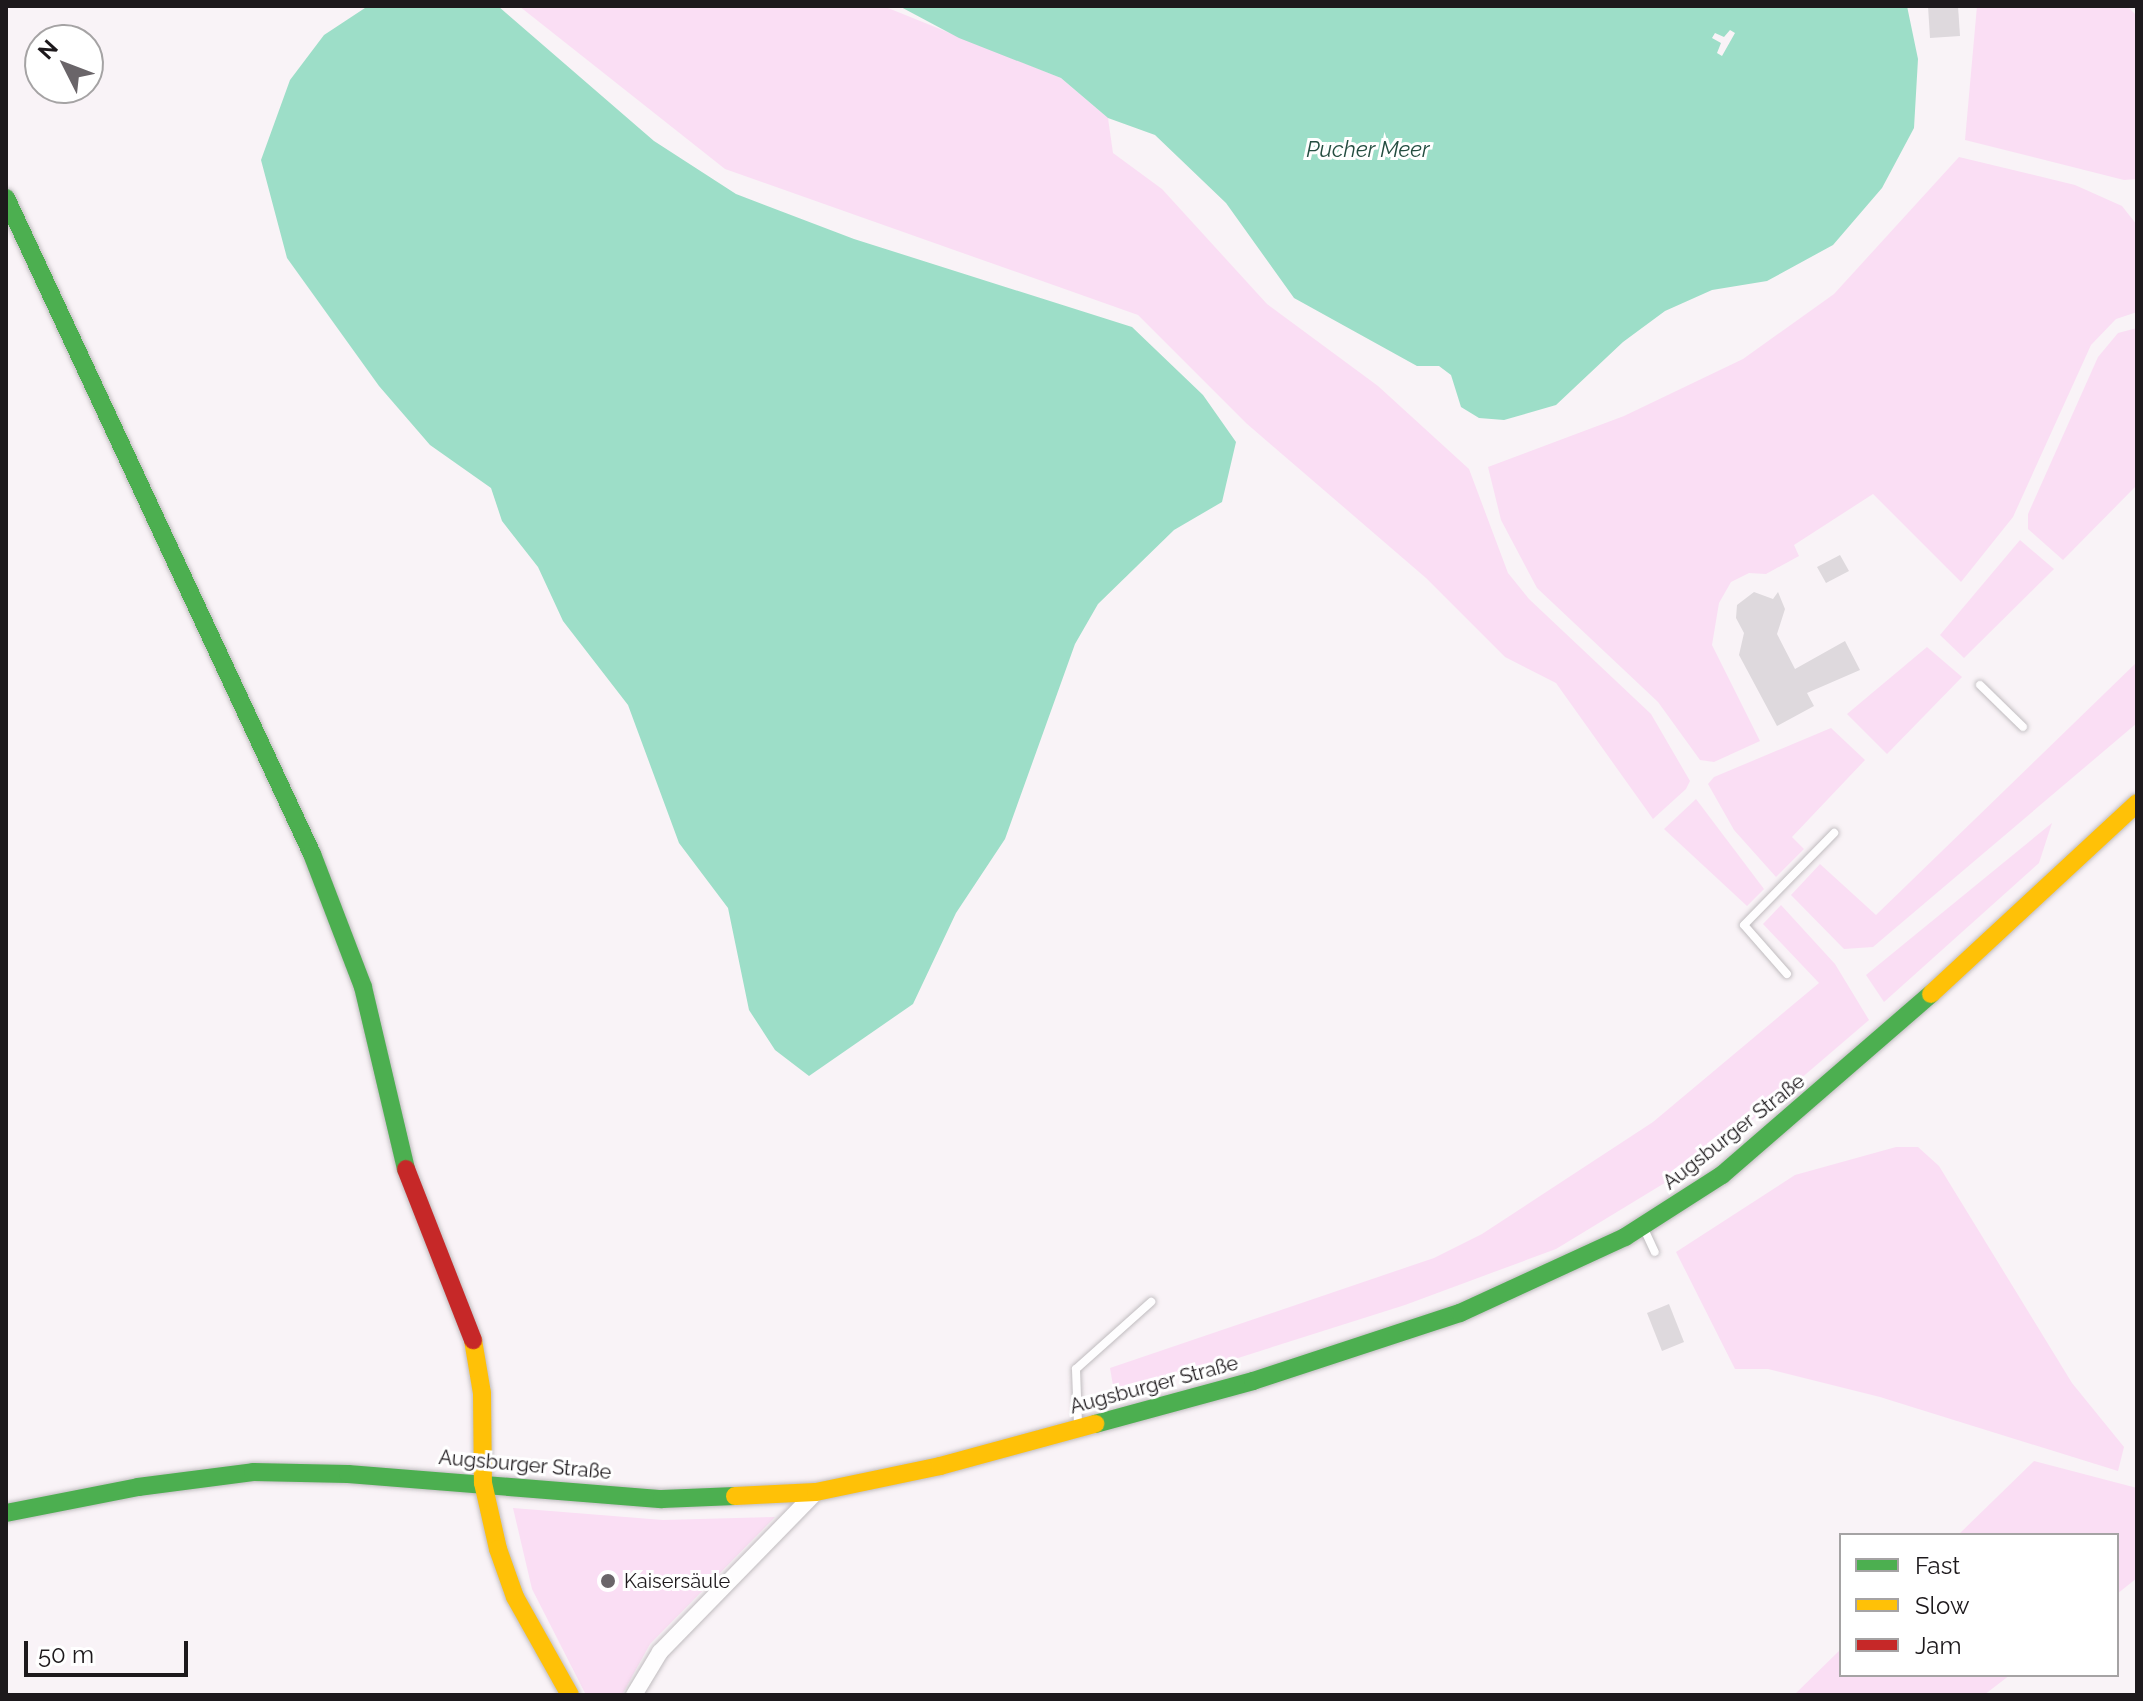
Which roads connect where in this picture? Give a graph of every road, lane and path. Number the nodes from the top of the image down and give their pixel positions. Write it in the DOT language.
graph roads {
  1 [pos="6,198"];
  2 [pos="1980,685"];
  3 [pos="2023,727"];
  4 [pos="2137,803"];
  5 [pos="1834,833"];
  6 [pos="1787,974"];
  7 [pos="1643,1227"];
  8 [pos="1655,1252"];
  9 [pos="1151,1302"];
  10 [pos="1078,1429"];
  11 [pos="483,1483"];
  12 [pos="816,1492"];
  13 [pos="6,1513"];
  14 [pos="570,1695"];
  15 [pos="634,1695"];
  1 -- 11 [label="main road"];
  2 -- 3 [label="lane"];
  4 -- 7 [label="main road, Augsburger Straße"];
  5 -- 6 [label="lane"];
  7 -- 8 [label="lane"];
  7 -- 10 [label="main road, Augsburger Straße"];
  9 -- 10 [label="lane"];
  10 -- 12 [label="main road, Augsburger Straße"];
  11 -- 12 [label="main road, Augsburger Straße"];
  11 -- 13 [label="main road, Augsburger Straße"];
  11 -- 14 [label="main road"];
  12 -- 15 [label="street"];
}
